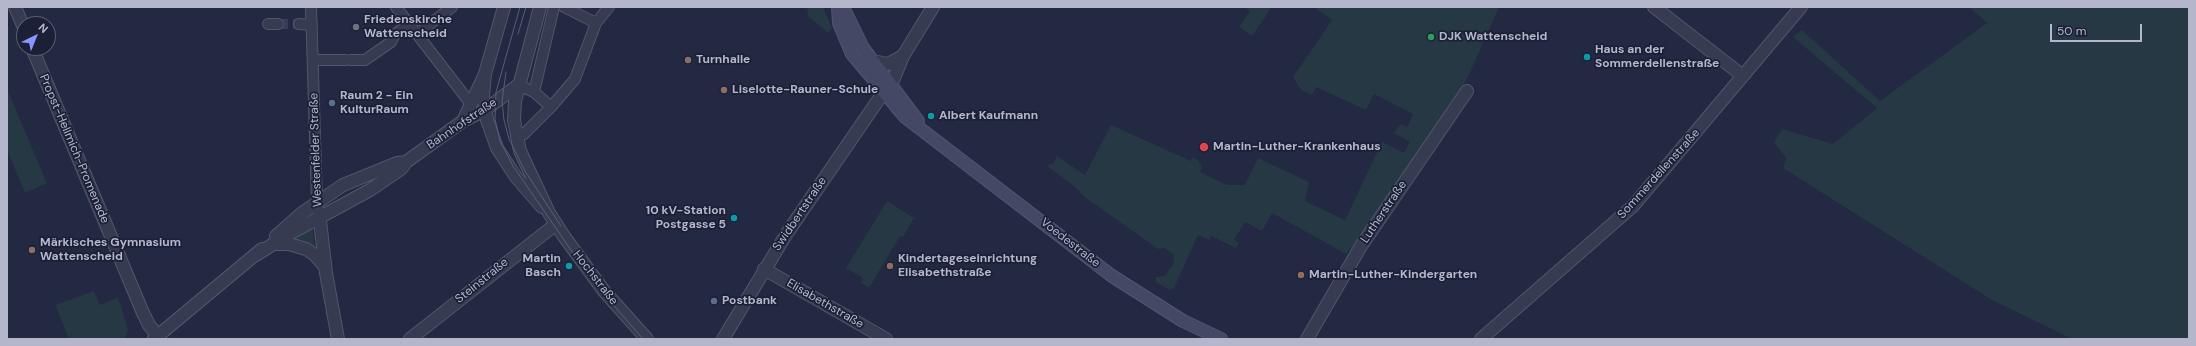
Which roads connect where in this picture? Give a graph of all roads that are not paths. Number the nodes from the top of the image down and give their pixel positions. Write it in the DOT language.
graph roads {
  1 [pos="312,7"];
  2 [pos="396,7"];
  3 [pos="452,7"];
  4 [pos="504,7"];
  5 [pos="540,7"];
  6 [pos="554,7"];
  7 [pos="564,7"];
  8 [pos="609,7"];
  9 [pos="838,7"];
  10 [pos="843,7"];
  11 [pos="933,7"];
  12 [pos="1654,7"];
  13 [pos="1801,7"];
  14 [pos="596,23"];
  15 [pos="300,24"];
  16 [pos="409,24"];
  17 [pos="312,25"];
  18 [pos="417,34"];
  19 [pos="35,56"];
  20 [pos="903,56"];
  21 [pos="313,60"];
  22 [pos="874,61"];
  23 [pos="485,74"];
  24 [pos="1743,76"];
  25 [pos="518,85"];
  26 [pos="886,89"];
  27 [pos="1468,91"];
  28 [pos="534,92"];
  29 [pos="471,104"];
  30 [pos="551,107"];
  31 [pos="486,110"];
  32 [pos="463,121"];
  33 [pos="516,135"];
  34 [pos="406,162"];
  35 [pos="317,202"];
  36 [pos="549,213"];
  37 [pos="320,218"];
  38 [pos="556,224"];
  39 [pos="273,244"];
  40 [pos="256,254"];
  41 [pos="326,268"];
  42 [pos="764,269"];
  43 [pos="156,337"];
  44 [pos="338,339"];
  45 [pos="410,339"];
  46 [pos="647,339"];
  47 [pos="723,339"];
  48 [pos="886,339"];
  49 [pos="1221,339"];
  50 [pos="1307,339"];
  51 [pos="1481,339"];
  1 -- 17 [label="street, Westenfelder Straße"];
  2 -- 16 [label="street"];
  3 -- 18 [label="street"];
  4 -- 23 [label="street"];
  5 -- 25 [label="street, Hochstraße"];
  6 -- 28 [label="street"];
  7 -- 14 [label="street"];
  8 -- 14 [label="street"];
  9 -- 26 [label="main road, Voedestraße"];
  10 -- 22 [label="main road, Voedestraße"];
  11 -- 20 [label="street, Swidbertstraße"];
  12 -- 24 [label="street"];
  13 -- 24 [label="street, Sommerdellenstraße"];
  14 -- 30 [label="street"];
  15 -- 17 [label="street"];
  16 -- 18 [label="street"];
  16 -- 21 [label="street"];
  17 -- 21 [label="street, Westenfelder Straße"];
  18 -- 29 [label="street"];
  19 -- 43 [label="street, Propst-Hellmich-Promenade"];
  20 -- 22 [label="street"];
  20 -- 26 [label="street, Swidbertstraße"];
  21 -- 35 [label="street, Westenfelder Straße"];
  22 -- 26 [label="main road, Voedestraße"];
  23 -- 29 [label="street"];
  23 -- 31 [label="street, Hochstraße"];
  24 -- 51 [label="street, Sommerdellenstraße"];
  25 -- 28 [label="street"];
  25 -- 31 [label="street, Bahnhofstraße"];
  25 -- 33 [label="street, Hochstraße"];
  26 -- 42 [label="street, Swidbertstraße"];
  26 -- 49 [label="main road, Voedestraße"];
  27 -- 50 [label="street, Lutherstraße"];
  28 -- 30 [label="street"];
  29 -- 32 [label="street"];
  30 -- 33 [label="street"];
  31 -- 32 [label="street, Bahnhofstraße"];
  31 -- 36 [label="street, Hochstraße"];
  32 -- 34 [label="street, Bahnhofstraße"];
  33 -- 36 [label="street, Hochstraße"];
  34 -- 35 [label="street, Bahnhofstraße"];
  34 -- 37 [label="street, Bahnhofstraße"];
  35 -- 37 [label="street, Westenfelder Straße"];
  35 -- 40 [label="street, Bahnhofstraße"];
  36 -- 38 [label="street, Hochstraße"];
  37 -- 39 [label="street, Bahnhofstraße"];
  37 -- 41 [label="street, Westenfelder Straße"];
  38 -- 45 [label="street, Steinstraße"];
  38 -- 46 [label="street, Hochstraße"];
  39 -- 40 [label="street, Bahnhofstraße"];
  39 -- 41 [label="street"];
  40 -- 43 [label="street, Bahnhofstraße"];
  41 -- 44 [label="street, Westenfelder Straße"];
  42 -- 47 [label="street, Swidbertstraße"];
  42 -- 48 [label="street, Elisabethstraße"];
}
